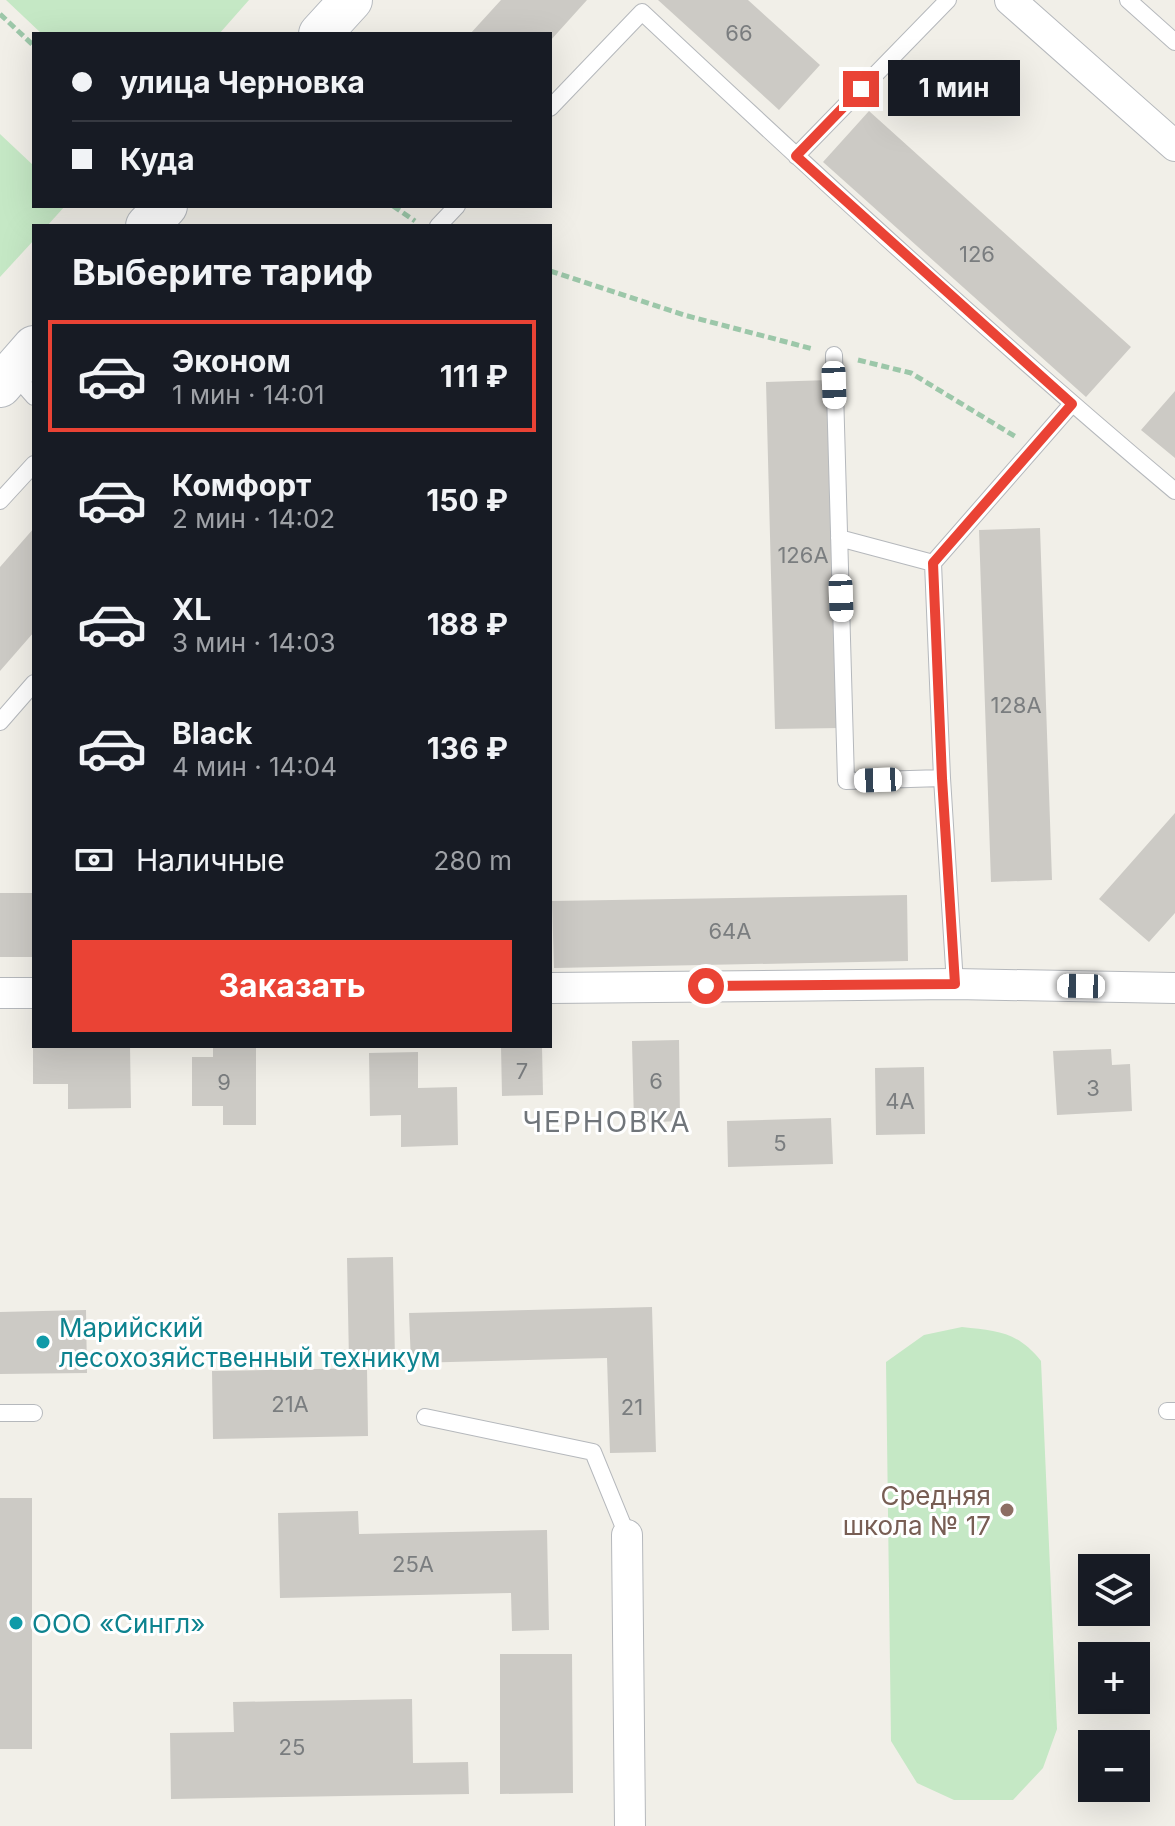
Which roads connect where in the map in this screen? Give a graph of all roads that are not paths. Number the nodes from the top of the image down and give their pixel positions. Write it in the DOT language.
graph roads {
  1 [pos="351,0"];
  2 [pos="948,0"];
  3 [pos="1010,0"];
  4 [pos="1128,0"];
  5 [pos="322,32"];
  6 [pos="1175,42"];
  7 [pos="552,106"];
  8 [pos="1175,146"];
  9 [pos="796,156"];
  10 [pos="164,208"];
  11 [pos="455,208"];
  12 [pos="149,224"];
  13 [pos="440,224"];
  14 [pos="834,355"];
  15 [pos="1072,404"];
  16 [pos="32,466"];
  17 [pos="1175,491"];
  18 [pos="0,501"];
  19 [pos="839,538"];
  20 [pos="933,563"];
  21 [pos="32,685"];
  22 [pos="0,722"];
  23 [pos="942,778"];
  24 [pos="955,984"];
  25 [pos="552,988"];
  26 [pos="1175,988"];
  27 [pos="0,993"];
  28 [pos="32,993"];
  29 [pos="0,1413"];
  30 [pos="34,1413"];
  31 [pos="425,1417"];
  32 [pos="627,1535"];
  33 [pos="630,1826"];
  1 -- 5 [label="main road"];
  2 -- 9 [label="lane"];
  3 -- 8 [label="street"];
  4 -- 6 [label="lane"];
  7 -- 9 [label="lane"];
  9 -- 15 [label="lane"];
  10 -- 12 [label="main road"];
  11 -- 13 [label="lane"];
  14 -- 19 [label="lane"];
  15 -- 17 [label="lane"];
  15 -- 20 [label="lane"];
  16 -- 18 [label="lane"];
  19 -- 20 [label="lane"];
  19 -- 23 [label="lane"];
  20 -- 23 [label="lane"];
  21 -- 22 [label="lane"];
  23 -- 24 [label="lane"];
  24 -- 25 [label="street"];
  24 -- 26 [label="street"];
  27 -- 28 [label="street"];
  29 -- 30 [label="lane"];
  31 -- 32 [label="lane"];
  32 -- 33 [label="street"];
}
